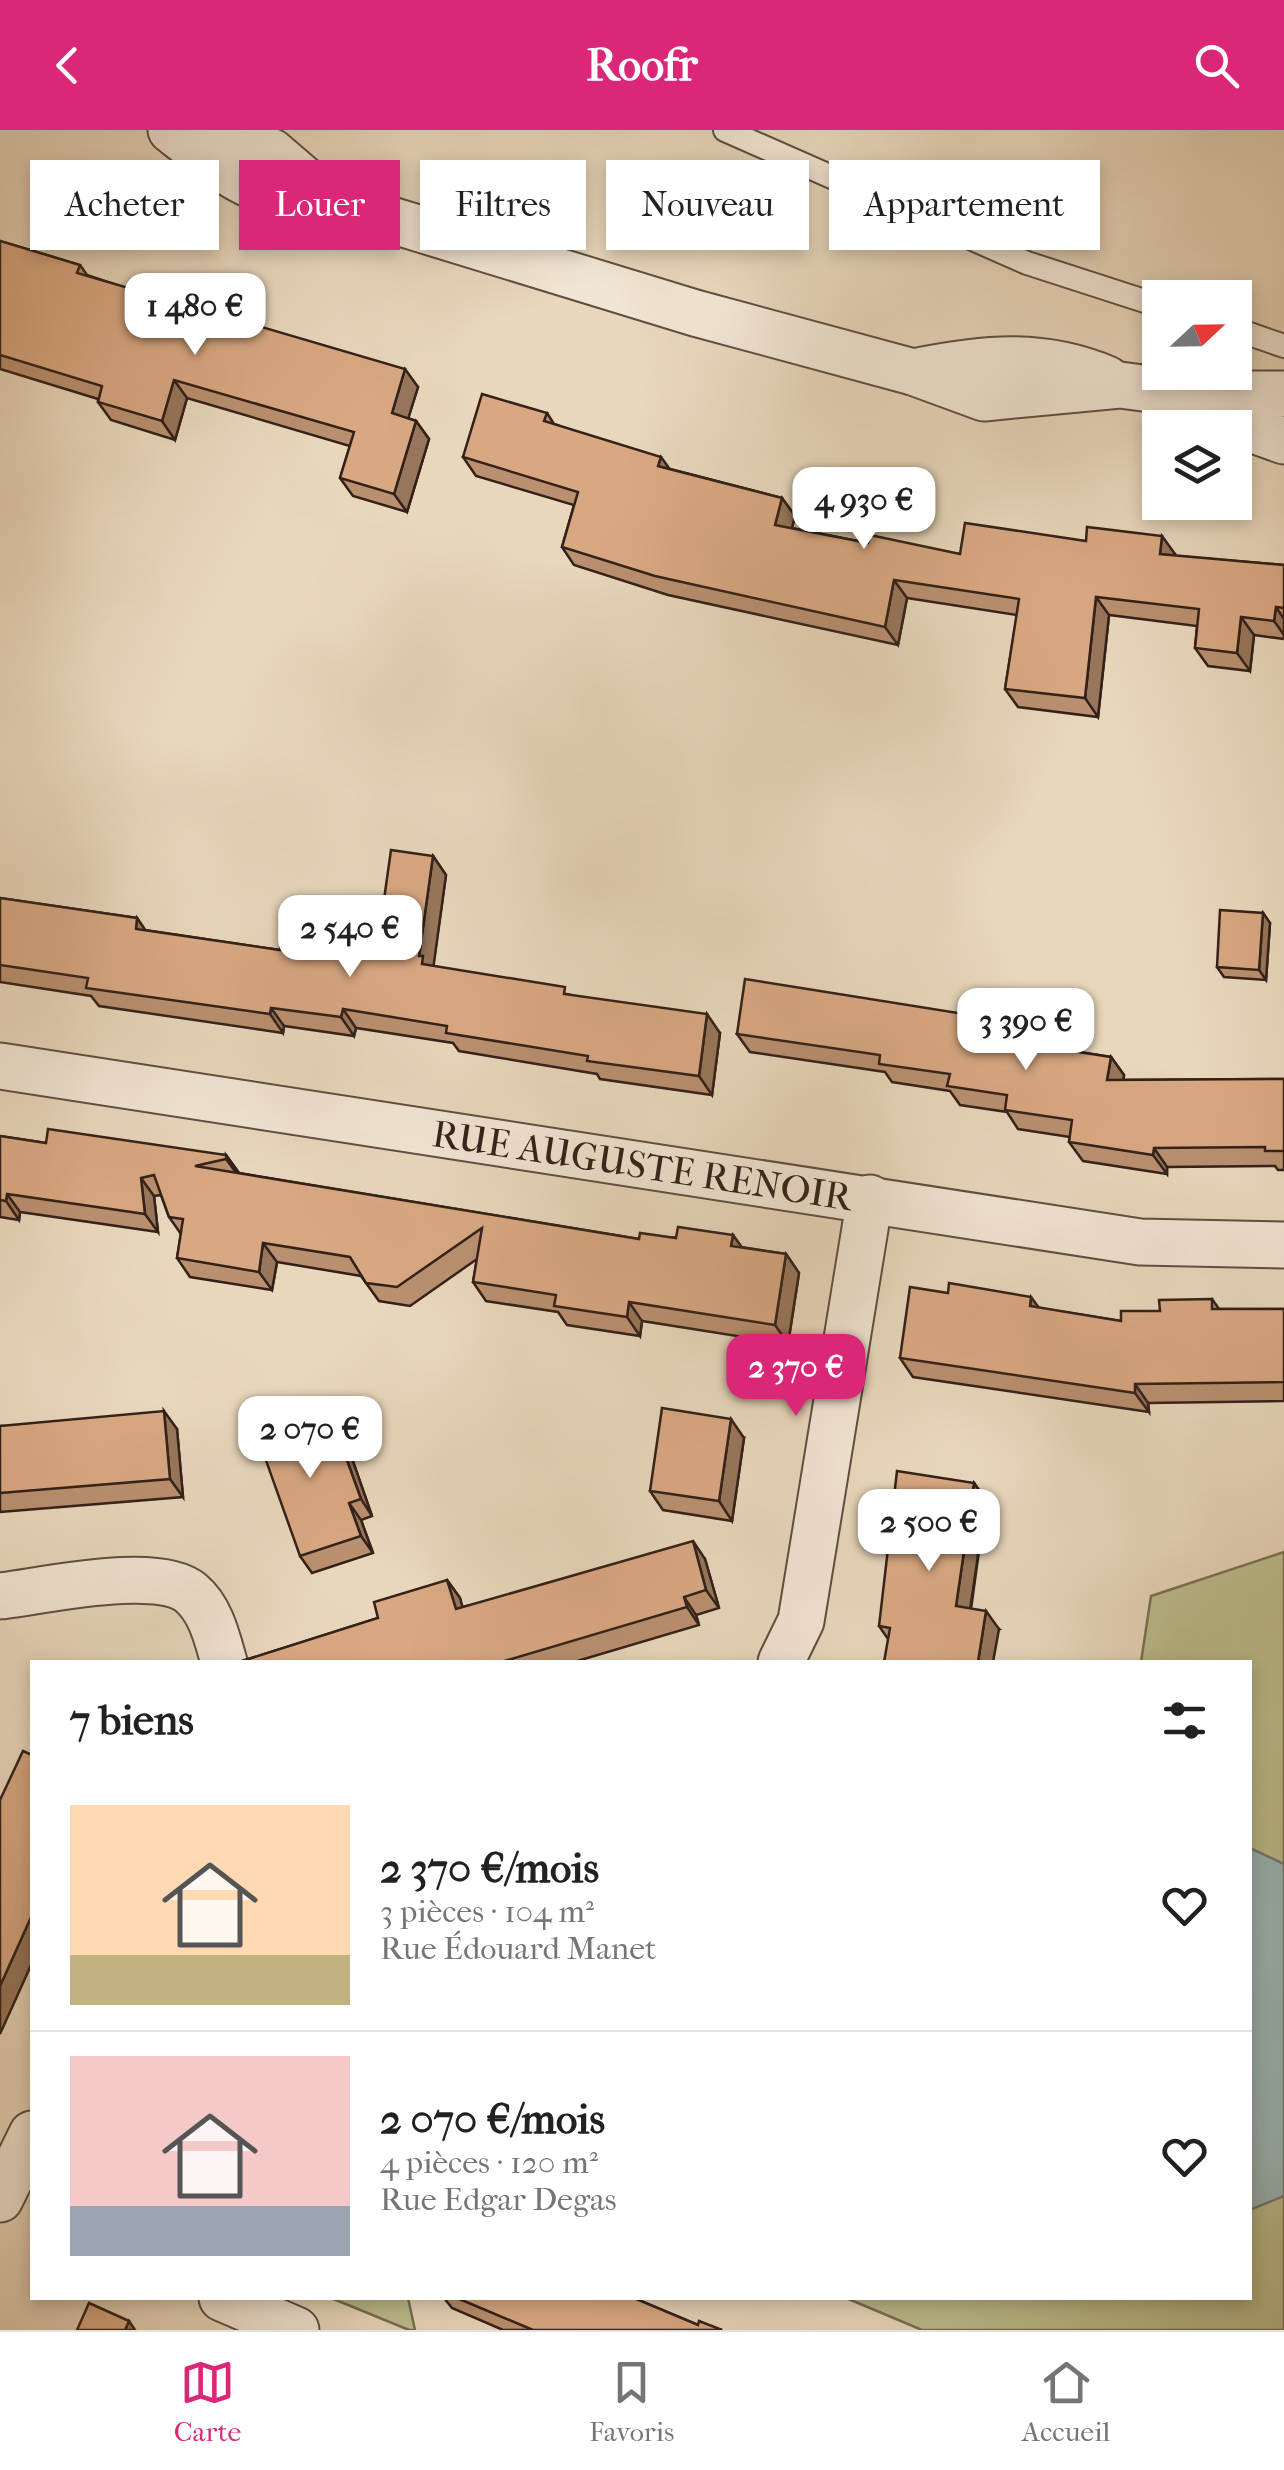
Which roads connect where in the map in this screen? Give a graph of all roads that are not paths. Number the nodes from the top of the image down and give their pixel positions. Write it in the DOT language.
graph roads {
  1 [pos="171,130"];
  2 [pos="229,130"];
  3 [pos="725,130"];
  4 [pos="281,160"];
  5 [pos="239,181"];
  6 [pos="400,223"];
  7 [pos="1142,300"];
  8 [pos="1252,335"];
  9 [pos="1284,346"];
  10 [pos="1188,394"];
  11 [pos="1284,394"];
  12 [pos="1284,441"];
  13 [pos="0,1066"];
  14 [pos="870,1198"];
  15 [pos="1284,1245"];
  16 [pos="0,1596"];
  17 [pos="223,1660"];
  18 [pos="782,1660"];
  19 [pos="30,2138"];
  20 [pos="0,2199"];
  21 [pos="30,2213"];
  22 [pos="227,2300"];
  23 [pos="296,2330"];
  1 -- 5 [label="street"];
  2 -- 4 [label="street"];
  3 -- 7 [label="lane"];
  6 -- 10 [label="street"];
  8 -- 9 [label="lane"];
  10 -- 11 [label="street"];
  10 -- 12 [label="street"];
  13 -- 14 [label="street, RUE AUGUSTE RENOIR"];
  14 -- 15 [label="street, RUE AUGUSTE RENOIR"];
  14 -- 18 [label="street"];
  16 -- 17 [label="street"];
  19 -- 20 [label="street"];
  20 -- 21 [label="street"];
  22 -- 23 [label="street"];
}
